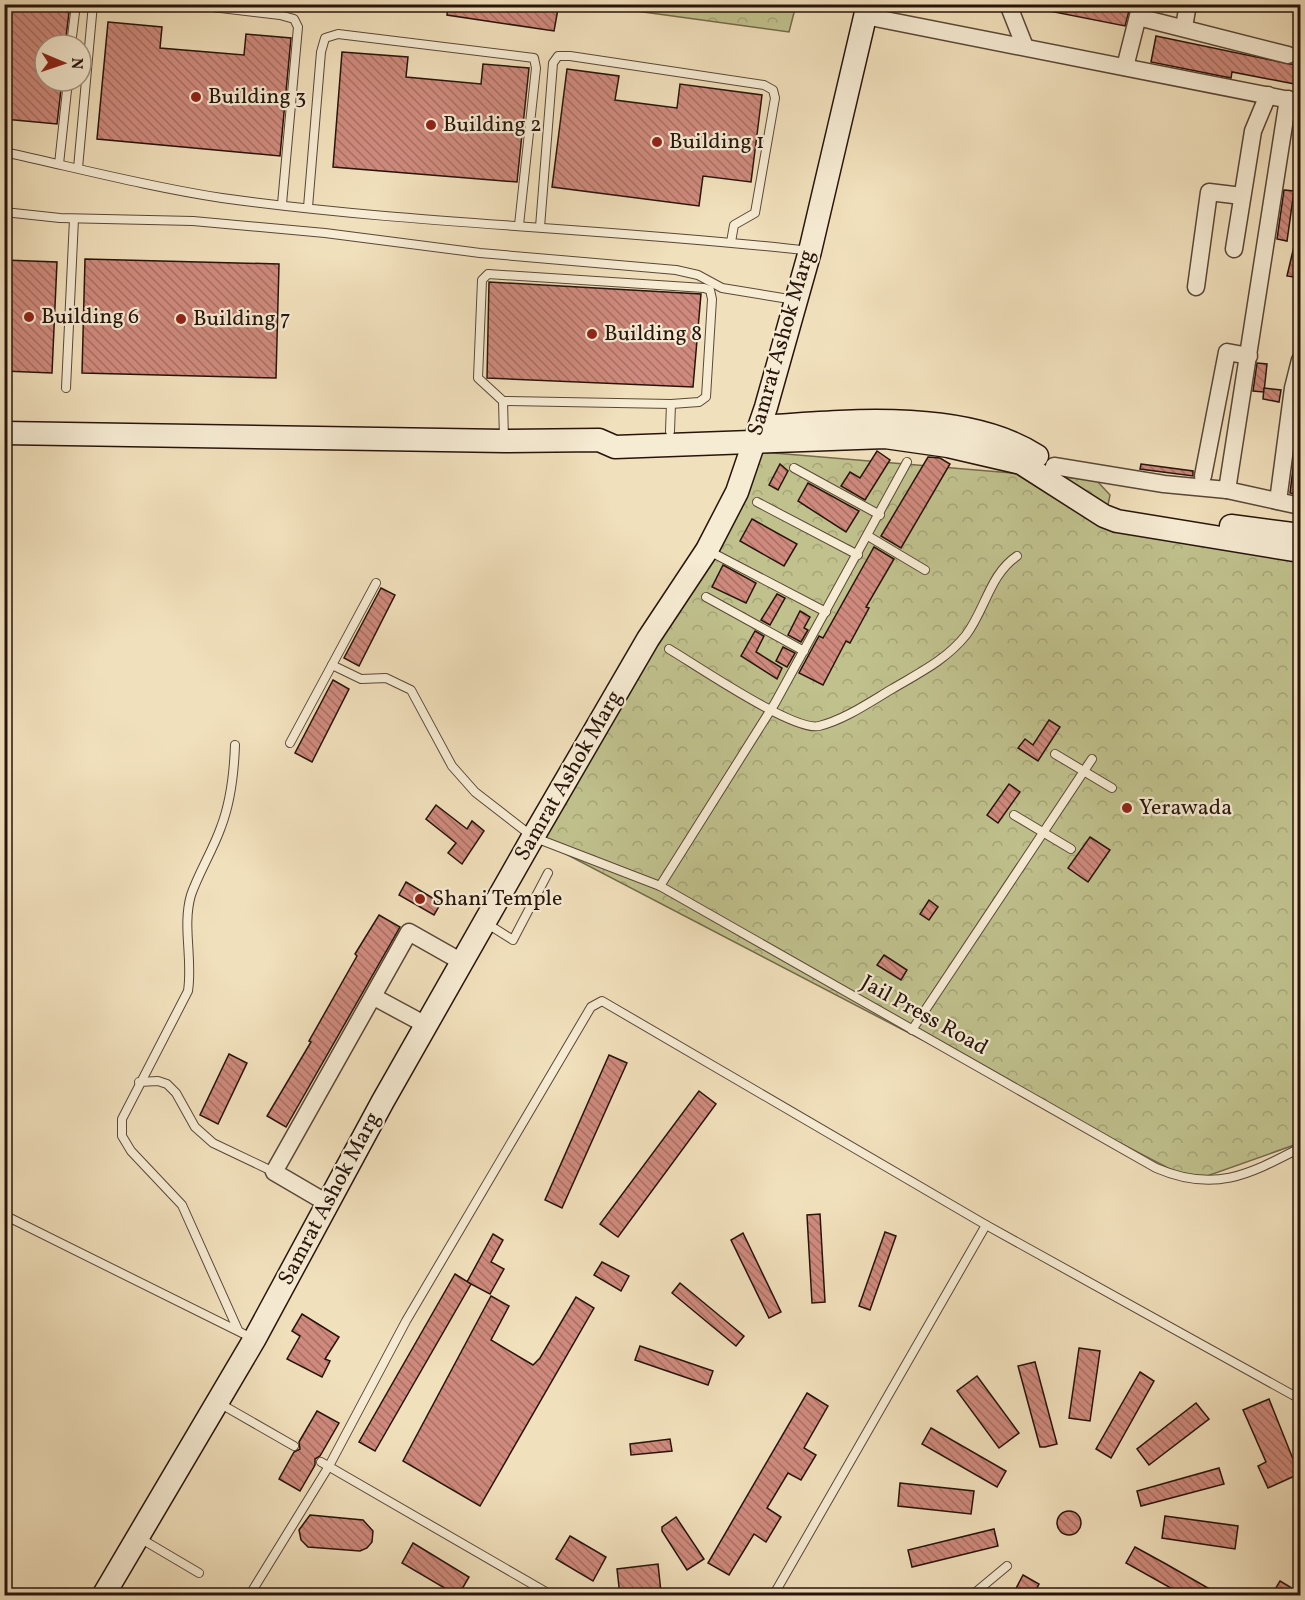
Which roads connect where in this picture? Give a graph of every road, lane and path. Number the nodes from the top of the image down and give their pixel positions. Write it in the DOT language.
graph roads {
  1 [pos="75,4"];
  2 [pos="93,4"];
  3 [pos="187,4"];
  4 [pos="1008,4"];
  5 [pos="1188,4"];
  6 [pos="866,10"];
  7 [pos="1139,11"];
  8 [pos="1184,27"];
  9 [pos="72,33"];
  10 [pos="1025,47"];
  11 [pos="1288,55"];
  12 [pos="1125,67"];
  13 [pos="67,93"];
  14 [pos="1268,95"];
  15 [pos="1294,100"];
  16 [pos="4,152"];
  17 [pos="59,164"];
  18 [pos="78,168"];
  19 [pos="1242,196"];
  20 [pos="282,204"];
  21 [pos="308,207"];
  22 [pos="4,212"];
  23 [pos="74,219"];
  24 [pos="519,225"];
  25 [pos="540,227"];
  26 [pos="731,242"];
  27 [pos="1234,249"];
  28 [pos="810,251"];
  29 [pos="1196,287"];
  30 [pos="796,300"];
  31 [pos="1249,356"];
  32 [pos="1300,360"];
  33 [pos="66,388"];
  34 [pos="503,401"];
  35 [pos="671,404"];
  36 [pos="670,431"];
  37 [pos="4,433"];
  38 [pos="756,435"];
  39 [pos="599,440"];
  40 [pos="504,441"];
  41 [pos="1292,455"];
  42 [pos="907,462"];
  43 [pos="1054,466"];
  44 [pos="794,468"];
  45 [pos="1203,476"];
  46 [pos="1227,490"];
  47 [pos="1278,501"];
  48 [pos="757,502"];
  49 [pos="1300,506"];
  50 [pos="880,514"];
  51 [pos="1300,535"];
  52 [pos="868,536"];
  53 [pos="707,550"];
  54 [pos="1300,551"];
  55 [pos="858,555"];
  56 [pos="1017,555"];
  57 [pos="925,570"];
  58 [pos="376,583"];
  59 [pos="706,597"];
  60 [pos="826,612"];
  61 [pos="669,649"];
  62 [pos="804,651"];
  63 [pos="332,665"];
  64 [pos="771,710"];
  65 [pos="290,743"];
  66 [pos="236,745"];
  67 [pos="1055,754"];
  68 [pos="1092,759"];
  69 [pos="1084,771"];
  70 [pos="1112,788"];
  71 [pos="1014,815"];
  72 [pos="1044,833"];
  73 [pos="533,837"];
  74 [pos="1071,849"];
  75 [pos="548,873"];
  76 [pos="660,886"];
  77 [pos="484,922"];
  78 [pos="462,962"];
  79 [pos="374,997"];
  80 [pos="426,1025"];
  81 [pos="912,1030"];
  82 [pos="139,1082"];
  83 [pos="1300,1148"];
  84 [pos="274,1172"];
  85 [pos="327,1203"];
  86 [pos="4,1215"];
  87 [pos="987,1225"];
  88 [pos="246,1335"];
  89 [pos="1300,1399"];
  90 [pos="216,1402"];
  91 [pos="294,1446"];
  92 [pos="325,1464"];
  93 [pos="137,1536"];
  94 [pos="1007,1566"];
  95 [pos="199,1573"];
  96 [pos="103,1596"];
  97 [pos="249,1596"];
  98 [pos="554,1596"];
  99 [pos="773,1596"];
  100 [pos="971,1596"];
  1 -- 9 [label="lane"];
  2 -- 18 [label="lane"];
  3 -- 20 [label="lane"];
  4 -- 10 [label="street"];
  5 -- 8 [label="street"];
  6 -- 10 [label="street"];
  6 -- 28 [label="street, Samrat Ashok Marg"];
  7 -- 8 [label="street"];
  7 -- 12 [label="street"];
  8 -- 11 [label="street"];
  10 -- 12 [label="street"];
  12 -- 14 [label="street"];
  13 -- 17 [label="lane"];
  14 -- 15 [label="street"];
  14 -- 19 [label="street"];
  15 -- 31 [label="street"];
  16 -- 17 [label="lane"];
  17 -- 18 [label="lane"];
  18 -- 20 [label="lane"];
  19 -- 27 [label="street"];
  19 -- 29 [label="street"];
  20 -- 21 [label="lane"];
  21 -- 24 [label="lane"];
  21 -- 24 [label="lane"];
  22 -- 23 [label="lane"];
  23 -- 30 [label="lane"];
  23 -- 33 [label="lane"];
  24 -- 25 [label="lane"];
  25 -- 26 [label="lane"];
  25 -- 26 [label="lane"];
  26 -- 28 [label="lane"];
  28 -- 30 [label="street, Samrat Ashok Marg"];
  30 -- 38 [label="street, Samrat Ashok Marg"];
  31 -- 45 [label="street"];
  31 -- 46 [label="street"];
  32 -- 41 [label="street"];
  34 -- 35 [label="lane"];
  34 -- 35 [label="lane"];
  34 -- 40 [label="lane"];
  35 -- 36 [label="lane"];
  36 -- 38 [label="street"];
  36 -- 39 [label="street"];
  37 -- 40 [label="street"];
  38 -- 39 [label="street"];
  38 -- 43 [label="street"];
  38 -- 53 [label="street, Samrat Ashok Marg"];
  38 -- 54 [label="street"];
  39 -- 40 [label="street"];
  41 -- 47 [label="street"];
  42 -- 50 [label="lane"];
  43 -- 46 [label="street"];
  43 -- 51 [label="street"];
  44 -- 50 [label="lane"];
  46 -- 47 [label="street"];
  47 -- 49 [label="street"];
  48 -- 55 [label="lane"];
  50 -- 52 [label="lane"];
  52 -- 55 [label="lane"];
  52 -- 57 [label="lane"];
  53 -- 60 [label="lane"];
  53 -- 73 [label="street, Samrat Ashok Marg"];
  55 -- 60 [label="lane"];
  56 -- 64 [label="lane"];
  58 -- 63 [label="lane"];
  59 -- 62 [label="lane"];
  60 -- 62 [label="lane"];
  61 -- 64 [label="lane"];
  62 -- 64 [label="lane"];
  63 -- 65 [label="lane"];
  63 -- 73 [label="lane, Jail Press Road"];
  64 -- 76 [label="lane"];
  66 -- 82 [label="lane"];
  67 -- 69 [label="lane"];
  68 -- 69 [label="lane"];
  69 -- 70 [label="lane"];
  69 -- 72 [label="lane"];
  71 -- 72 [label="lane"];
  72 -- 74 [label="lane"];
  72 -- 81 [label="lane"];
  73 -- 76 [label="lane, Jail Press Road"];
  73 -- 77 [label="street, Samrat Ashok Marg"];
  75 -- 77 [label="lane"];
  76 -- 81 [label="lane, Jail Press Road"];
  77 -- 78 [label="street, Samrat Ashok Marg"];
  78 -- 79 [label="street"];
  78 -- 80 [label="street, Samrat Ashok Marg"];
  79 -- 80 [label="street"];
  79 -- 84 [label="street"];
  80 -- 85 [label="street, Samrat Ashok Marg"];
  81 -- 83 [label="lane, Jail Press Road"];
  82 -- 84 [label="lane"];
  82 -- 88 [label="lane"];
  84 -- 85 [label="street"];
  85 -- 88 [label="street, Samrat Ashok Marg"];
  86 -- 88 [label="lane"];
  87 -- 89 [label="lane"];
  87 -- 92 [label="lane"];
  87 -- 99 [label="lane"];
  88 -- 90 [label="street, Samrat Ashok Marg"];
  90 -- 91 [label="lane"];
  90 -- 93 [label="street, Samrat Ashok Marg"];
  92 -- 97 [label="lane"];
  92 -- 98 [label="lane"];
  93 -- 95 [label="lane"];
  93 -- 96 [label="street, Samrat Ashok Marg"];
  94 -- 100 [label="lane"];
}
